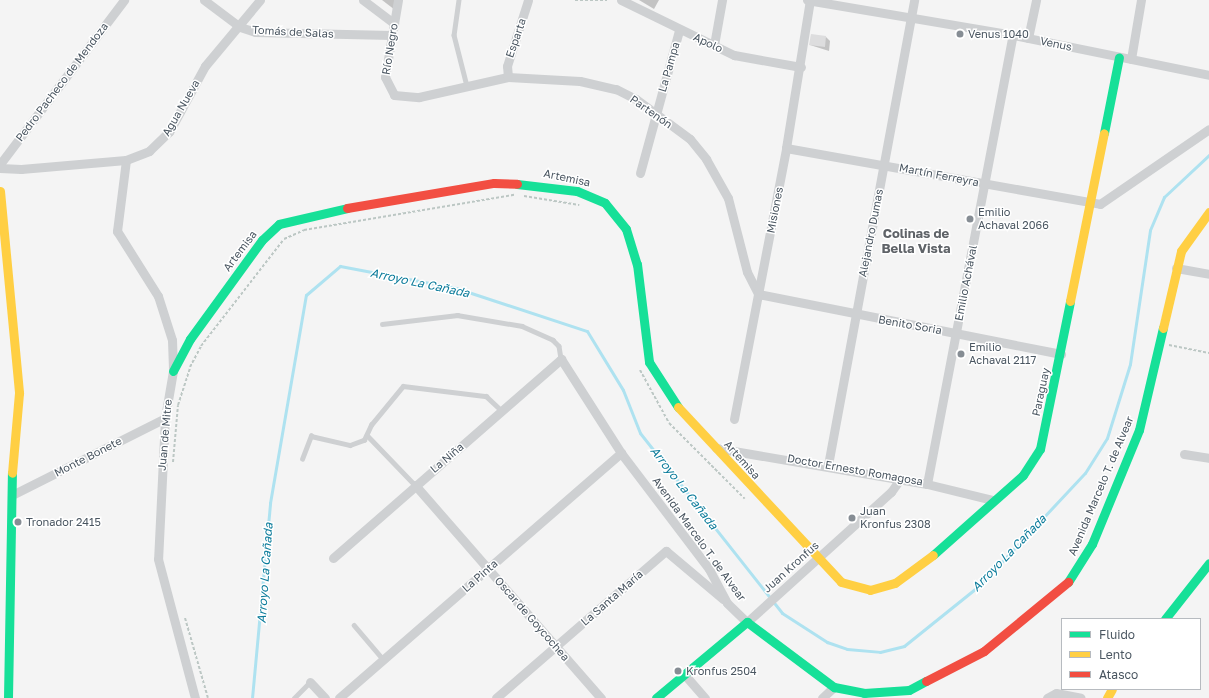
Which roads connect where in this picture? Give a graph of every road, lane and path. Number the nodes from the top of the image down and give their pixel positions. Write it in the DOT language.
graph roads {
  1 [pos="124,0"];
  2 [pos="204,0"];
  3 [pos="260,0"];
  4 [pos="363,0"];
  5 [pos="398,0"];
  6 [pos="459,0"];
  7 [pos="528,0"];
  8 [pos="575,0"];
  9 [pos="607,0"];
  10 [pos="621,0"];
  11 [pos="722,0"];
  12 [pos="809,0"];
  13 [pos="914,0"];
  14 [pos="1036,0"];
  15 [pos="1141,0"];
  16 [pos="911,16"];
  17 [pos="394,23"];
  18 [pos="240,27"];
  19 [pos="679,30"];
  20 [pos="392,35"];
  21 [pos="1013,35"];
  22 [pos="1028,38"];
  23 [pos="714,45"];
  24 [pos="1119,57"];
  25 [pos="1130,59"];
  26 [pos="801,66"];
  27 [pos="1209,75"];
  28 [pos="508,77"];
  29 [pos="468,86"];
  30 [pos="394,95"];
  31 [pos="656,114"];
  32 [pos="1209,129"];
  33 [pos="786,148"];
  34 [pos="126,160"];
  35 [pos="0,164"];
  36 [pos="884,165"];
  37 [pos="0,168"];
  38 [pos="640,173"];
  39 [pos="985,184"];
  40 [pos="0,191"];
  41 [pos="1091,204"];
  42 [pos="582,205"];
  43 [pos="1209,212"];
  44 [pos="1176,268"];
  45 [pos="1209,274"];
  46 [pos="758,294"];
  47 [pos="855,314"];
  48 [pos="382,324"];
  49 [pos="956,333"];
  50 [pos="1161,344"];
  51 [pos="1209,353"];
  52 [pos="1061,354"];
  53 [pos="561,359"];
  54 [pos="640,368"];
  55 [pos="173,371"];
  56 [pos="502,411"];
  57 [pos="165,418"];
  58 [pos="734,419"];
  59 [pos="367,435"];
  60 [pos="716,448"];
  61 [pos="621,453"];
  62 [pos="1184,454"];
  63 [pos="1209,458"];
  64 [pos="302,459"];
  65 [pos="828,465"];
  66 [pos="173,469"];
  67 [pos="900,479"];
  68 [pos="927,484"];
  69 [pos="415,485"];
  70 [pos="12,495"];
  71 [pos="992,500"];
  72 [pos="748,502"];
  73 [pos="333,558"];
  74 [pos="817,560"];
  75 [pos="1209,563"];
  76 [pos="488,568"];
  77 [pos="727,602"];
  78 [pos="183,612"];
  79 [pos="1166,618"];
  80 [pos="747,622"];
  81 [pos="354,625"];
  82 [pos="556,646"];
  83 [pos="383,659"];
  84 [pos="684,674"];
  85 [pos="310,682"];
  86 [pos="834,687"];
  87 [pos="8,698"];
  88 [pos="195,698"];
  89 [pos="208,698"];
  90 [pos="294,698"];
  91 [pos="325,698"];
  92 [pos="339,698"];
  93 [pos="496,698"];
  94 [pos="601,698"];
  95 [pos="656,698"];
  96 [pos="705,698"];
  97 [pos="822,698"];
  98 [pos="1048,698"];
  99 [pos="1081,698"];
  1 -- 35 [label="street, Pedro Pacheco de Mendoza"];
  2 -- 18 [label="street, Tomás de Salas"];
  3 -- 18 [label="street, Agua Nueva"];
  4 -- 17 [label="street"];
  5 -- 17 [label="street, Río Negro"];
  6 -- 29 [label="lane"];
  7 -- 28 [label="street, Esparta"];
  8 -- 9 [label="path"];
  10 -- 19 [label="street, Apolo"];
  11 -- 23 [label="street"];
  12 -- 16 [label="street, Venus"];
  12 -- 26 [label="street, Misiones"];
  13 -- 16 [label="street, Alejandro Dumas"];
  14 -- 22 [label="street"];
  15 -- 25 [label="street"];
  16 -- 21 [label="street, Venus"];
  16 -- 36 [label="street, Alejandro Dumas"];
  17 -- 20 [label="street, Río Negro"];
  18 -- 20 [label="street, Tomás de Salas"];
  18 -- 34 [label="street, Agua Nueva"];
  19 -- 23 [label="street, Apolo"];
  19 -- 31 [label="street, La Pampa"];
  20 -- 30 [label="street, Río Negro"];
  21 -- 22 [label="street, Venus"];
  21 -- 39 [label="street, Emilio Achával"];
  22 -- 24 [label="street, Venus"];
  23 -- 26 [label="street, Apolo"];
  24 -- 25 [label="street, Venus"];
  24 -- 41 [label="street, Paraguay"];
  25 -- 27 [label="street, Venus"];
  26 -- 33 [label="street, Misiones"];
  28 -- 29 [label="street, Partenón"];
  28 -- 31 [label="street, Partenón"];
  29 -- 30 [label="street, Partenón"];
  31 -- 38 [label="street, La Pampa"];
  31 -- 46 [label="street, Partenón"];
  32 -- 41 [label="street"];
  33 -- 36 [label="street, Martín Ferreyra"];
  33 -- 46 [label="street, Misiones"];
  34 -- 37 [label="street, Agua Nueva"];
  34 -- 55 [label="street, Juan de Mitre"];
  36 -- 39 [label="street, Martín Ferreyra"];
  36 -- 47 [label="street, Alejandro Dumas"];
  39 -- 41 [label="street, Martín Ferreyra"];
  39 -- 49 [label="street, Emilio Achával"];
  40 -- 70 [label="street"];
  41 -- 52 [label="street, Paraguay"];
  42 -- 66 [label="path"];
  43 -- 44 [label="street, Avenida Marcelo T. de Alvear"];
  44 -- 45 [label="street"];
  44 -- 50 [label="street, Avenida Marcelo T. de Alvear"];
  46 -- 47 [label="street, Benito Soria"];
  46 -- 58 [label="street, Misiones"];
  47 -- 49 [label="street, Benito Soria"];
  47 -- 65 [label="street, Alejandro Dumas"];
  48 -- 53 [label="lane"];
  49 -- 52 [label="street, Benito Soria"];
  49 -- 68 [label="street, Emilio Achával"];
  50 -- 51 [label="path"];
  50 -- 86 [label="street, Avenida Marcelo T. de Alvear"];
  52 -- 71 [label="street, Paraguay"];
  53 -- 56 [label="street, La Niña"];
  53 -- 61 [label="street, Avenida Marcelo T. de Alvear"];
  54 -- 72 [label="path"];
  55 -- 57 [label="street, Juan de Mitre"];
  55 -- 60 [label="street, Artemisa"];
  56 -- 59 [label="lane"];
  56 -- 69 [label="street, La Niña"];
  57 -- 70 [label="street, Monte Bonete"];
  57 -- 88 [label="street, Juan de Mitre"];
  59 -- 64 [label="lane"];
  59 -- 69 [label="lane"];
  60 -- 65 [label="street, Doctor Ernesto Romagosa"];
  60 -- 74 [label="street, Artemisa"];
  61 -- 76 [label="street, La Pinta"];
  61 -- 77 [label="street, Avenida Marcelo T. de Alvear"];
  62 -- 63 [label="street"];
  65 -- 67 [label="street, Doctor Ernesto Romagosa"];
  67 -- 68 [label="street, Doctor Ernesto Romagosa"];
  67 -- 74 [label="street, Juan Kronfus"];
  68 -- 71 [label="street, Doctor Ernesto Romagosa"];
  69 -- 73 [label="street, La Niña"];
  69 -- 76 [label="street, Oscar de Goycochea"];
  70 -- 87 [label="street"];
  71 -- 74 [label="street, Paraguay"];
  74 -- 80 [label="street, Juan Kronfus"];
  75 -- 79 [label="street"];
  76 -- 82 [label="street, Oscar de Goycochea"];
  76 -- 83 [label="street, La Pinta"];
  77 -- 80 [label="street, Avenida Marcelo T. de Alvear"];
  77 -- 82 [label="street, La Santa María"];
  78 -- 89 [label="path"];
  80 -- 84 [label="street, Juan Kronfus"];
  80 -- 86 [label="street, Avenida Marcelo T. de Alvear"];
  81 -- 83 [label="lane"];
  82 -- 93 [label="street, La Santa María"];
  82 -- 94 [label="street, Oscar de Goycochea"];
  83 -- 92 [label="street, La Pinta"];
  84 -- 95 [label="street, Juan Kronfus"];
  84 -- 96 [label="street"];
  85 -- 90 [label="lane"];
  85 -- 91 [label="street"];
  86 -- 97 [label="street"];
  98 -- 99 [label="street"];
}
